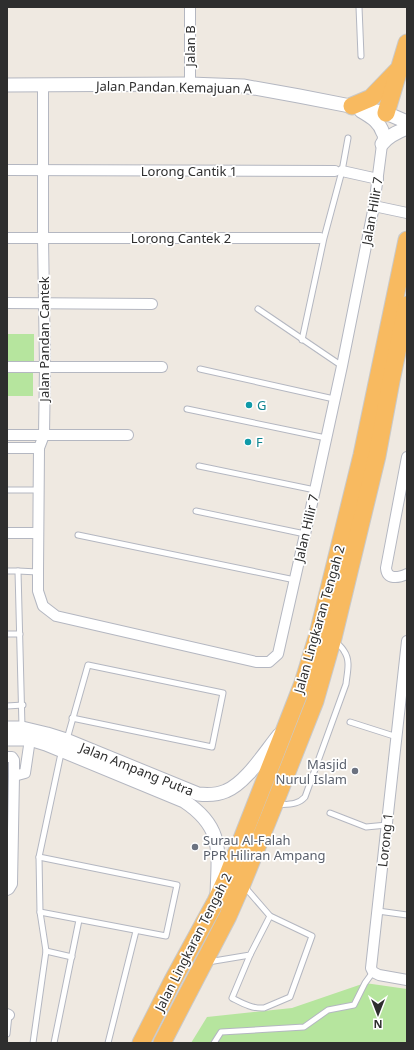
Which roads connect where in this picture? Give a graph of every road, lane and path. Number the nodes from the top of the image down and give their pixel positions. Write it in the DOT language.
graph roads {
  1 [pos="190,7"];
  2 [pos="359,7"];
  3 [pos="407,43"];
  4 [pos="361,56"];
  5 [pos="399,68"];
  6 [pos="190,84"];
  7 [pos="7,85"];
  8 [pos="43,85"];
  9 [pos="352,106"];
  10 [pos="407,111"];
  11 [pos="386,113"];
  12 [pos="407,122"];
  13 [pos="407,128"];
  14 [pos="348,138"];
  15 [pos="382,139"];
  16 [pos="7,170"];
  17 [pos="44,171"];
  18 [pos="338,171"];
  19 [pos="378,179"];
  20 [pos="374,206"];
  21 [pos="407,213"];
  22 [pos="7,238"];
  23 [pos="43,238"];
  24 [pos="320,238"];
  25 [pos="407,240"];
  26 [pos="7,303"];
  27 [pos="44,303"];
  28 [pos="152,304"];
  29 [pos="407,305"];
  30 [pos="258,309"];
  31 [pos="302,340"];
  32 [pos="342,366"];
  33 [pos="7,367"];
  34 [pos="45,367"];
  35 [pos="162,367"];
  36 [pos="200,369"];
  37 [pos="384,380"];
  38 [pos="334,399"];
  39 [pos="187,409"];
  40 [pos="7,435"];
  41 [pos="44,435"];
  42 [pos="128,435"];
  43 [pos="326,438"];
  44 [pos="7,448"];
  45 [pos="39,448"];
  46 [pos="407,457"];
  47 [pos="199,466"];
  48 [pos="7,490"];
  49 [pos="38,490"];
  50 [pos="315,490"];
  51 [pos="196,511"];
  52 [pos="7,533"];
  53 [pos="38,533"];
  54 [pos="305,534"];
  55 [pos="78,535"];
  56 [pos="7,571"];
  57 [pos="18,571"];
  58 [pos="38,572"];
  59 [pos="407,574"];
  60 [pos="295,580"];
  61 [pos="38,591"];
  62 [pos="7,634"];
  63 [pos="20,634"];
  64 [pos="333,638"];
  65 [pos="407,641"];
  66 [pos="22,705"];
  67 [pos="7,706"];
  68 [pos="403,708"];
  69 [pos="72,718"];
  70 [pos="350,722"];
  71 [pos="287,724"];
  72 [pos="7,728"];
  73 [pos="22,728"];
  74 [pos="396,737"];
  75 [pos="7,739"];
  76 [pos="30,739"];
  77 [pos="65,746"];
  78 [pos="7,757"];
  79 [pos="14,776"];
  80 [pos="274,805"];
  81 [pos="330,813"];
  82 [pos="387,825"];
  83 [pos="39,857"];
  84 [pos="242,884"];
  85 [pos="7,890"];
  86 [pos="216,901"];
  87 [pos="378,911"];
  88 [pos="40,912"];
  89 [pos="407,915"];
  90 [pos="270,916"];
  91 [pos="79,920"];
  92 [pos="136,930"];
  93 [pos="46,951"];
  94 [pos="250,955"];
  95 [pos="72,957"];
  96 [pos="204,963"];
  97 [pos="373,972"];
  98 [pos="407,980"];
  99 [pos="8,1014"];
  100 [pos="7,1034"];
  101 [pos="33,1043"];
  102 [pos="54,1043"];
  103 [pos="108,1043"];
  104 [pos="141,1043"];
  105 [pos="162,1043"];
  106 [pos="214,1043"];
  1 -- 6 [label="street, Jalan B"];
  2 -- 4 [label="lane"];
  3 -- 5 [label="highway"];
  5 -- 9 [label="highway"];
  5 -- 11 [label="highway"];
  6 -- 8 [label="street, Jalan Pandan Kemajuan A"];
  6 -- 9 [label="street, Jalan Pandan Kemajuan A"];
  7 -- 8 [label="street, Jalan Pandan Kemajuan A"];
  8 -- 17 [label="street, Jalan Pandan Cantek"];
  9 -- 11 [label="street, Jalan Pandan Kemajuan A"];
  9 -- 15 [label="street"];
  10 -- 11 [label="street, Jalan Pandan Kemajuan A"];
  11 -- 12 [label="street, Jalan Pandan Kemajuan A"];
  11 -- 15 [label="street, Jalan Hilir 7"];
  13 -- 15 [label="street"];
  14 -- 18 [label="lane"];
  15 -- 19 [label="street, Jalan Hilir 7"];
  16 -- 17 [label="street, Lorong Cantik 1"];
  17 -- 18 [label="street, Lorong Cantik 1"];
  17 -- 23 [label="street, Jalan Pandan Cantek"];
  18 -- 19 [label="street, Lorong Cantik 1"];
  18 -- 31 [label="lane"];
  19 -- 20 [label="street, Jalan Hilir 7"];
  20 -- 21 [label="street"];
  20 -- 32 [label="street, Jalan Hilir 7"];
  22 -- 23 [label="street, Lorong Cantek 2"];
  23 -- 24 [label="street, Lorong Cantek 2"];
  23 -- 27 [label="street, Jalan Pandan Cantek"];
  25 -- 37 [label="highway, Jalan Lingkaran Tengah 2"];
  26 -- 27 [label="street"];
  27 -- 28 [label="street"];
  27 -- 34 [label="street, Jalan Pandan Cantek"];
  29 -- 37 [label="highway, Jalan Lingkaran Tengah 2"];
  30 -- 31 [label="lane"];
  31 -- 32 [label="lane"];
  32 -- 38 [label="street, Jalan Hilir 7"];
  33 -- 34 [label="street"];
  34 -- 35 [label="street"];
  34 -- 41 [label="street, Jalan Pandan Cantek"];
  36 -- 38 [label="lane"];
  37 -- 64 [label="highway, Jalan Lingkaran Tengah 2"];
  37 -- 71 [label="highway, Jalan Lingkaran Tengah 2"];
  38 -- 43 [label="street, Jalan Hilir 7"];
  39 -- 43 [label="lane"];
  40 -- 41 [label="street"];
  41 -- 42 [label="street"];
  41 -- 45 [label="street, Jalan Pandan Cantek"];
  43 -- 50 [label="street, Jalan Hilir 7"];
  44 -- 45 [label="street"];
  45 -- 49 [label="street, Jalan Pandan Cantek"];
  46 -- 59 [label="street"];
  47 -- 50 [label="lane"];
  48 -- 49 [label="lane"];
  49 -- 53 [label="street, Jalan Pandan Cantek"];
  50 -- 54 [label="street, Jalan Hilir 7"];
  51 -- 54 [label="lane"];
  52 -- 53 [label="street"];
  53 -- 58 [label="street, Jalan Pandan Cantek"];
  54 -- 60 [label="street, Jalan Hilir 7"];
  55 -- 60 [label="lane"];
  56 -- 57 [label="lane"];
  57 -- 58 [label="lane"];
  57 -- 63 [label="lane"];
  58 -- 61 [label="street, Jalan Pandan Cantek"];
  60 -- 61 [label="street, Jalan Hilir 7"];
  62 -- 63 [label="lane"];
  63 -- 66 [label="lane"];
  64 -- 80 [label="highway, Jalan Lingkaran Tengah 2"];
  64 -- 80 [label="lane"];
  65 -- 68 [label="street, Lorong 1"];
  66 -- 67 [label="lane"];
  66 -- 73 [label="lane"];
  68 -- 74 [label="street, Lorong 1"];
  69 -- 69 [label="lane"];
  69 -- 77 [label="lane"];
  70 -- 74 [label="lane"];
  71 -- 77 [label="street, Jalan Ampang Putra"];
  71 -- 86 [label="highway, Jalan Lingkaran Tengah 2"];
  72 -- 73 [label="street, Jalan Ampang Putra"];
  73 -- 77 [label="street, Jalan Ampang Putra"];
  74 -- 82 [label="street, Lorong 1"];
  75 -- 76 [label="street, Jalan Ampang Putra"];
  76 -- 77 [label="street, Jalan Ampang Putra"];
  76 -- 79 [label="street"];
  77 -- 83 [label="lane"];
  77 -- 86 [label="street, Jalan Ampang Putra"];
  78 -- 79 [label="street"];
  79 -- 85 [label="street"];
  80 -- 84 [label="highway, Jalan Lingkaran Tengah 2"];
  81 -- 82 [label="lane"];
  82 -- 87 [label="street, Lorong 1"];
  83 -- 88 [label="lane"];
  83 -- 92 [label="lane"];
  84 -- 90 [label="lane"];
  84 -- 96 [label="highway, Jalan Lingkaran Tengah 2"];
  86 -- 104 [label="highway, Jalan Lingkaran Tengah 2"];
  87 -- 89 [label="lane"];
  87 -- 97 [label="street, Lorong 1"];
  88 -- 91 [label="lane"];
  88 -- 93 [label="lane"];
  90 -- 94 [label="lane"];
  90 -- 94 [label="lane"];
  91 -- 92 [label="lane"];
  91 -- 95 [label="lane"];
  92 -- 103 [label="lane"];
  93 -- 95 [label="lane"];
  93 -- 101 [label="lane"];
  94 -- 96 [label="lane"];
  95 -- 102 [label="lane"];
  96 -- 105 [label="highway, Jalan Lingkaran Tengah 2"];
  97 -- 98 [label="street"];
  97 -- 106 [label="lane"];
  99 -- 100 [label="lane"];
}
